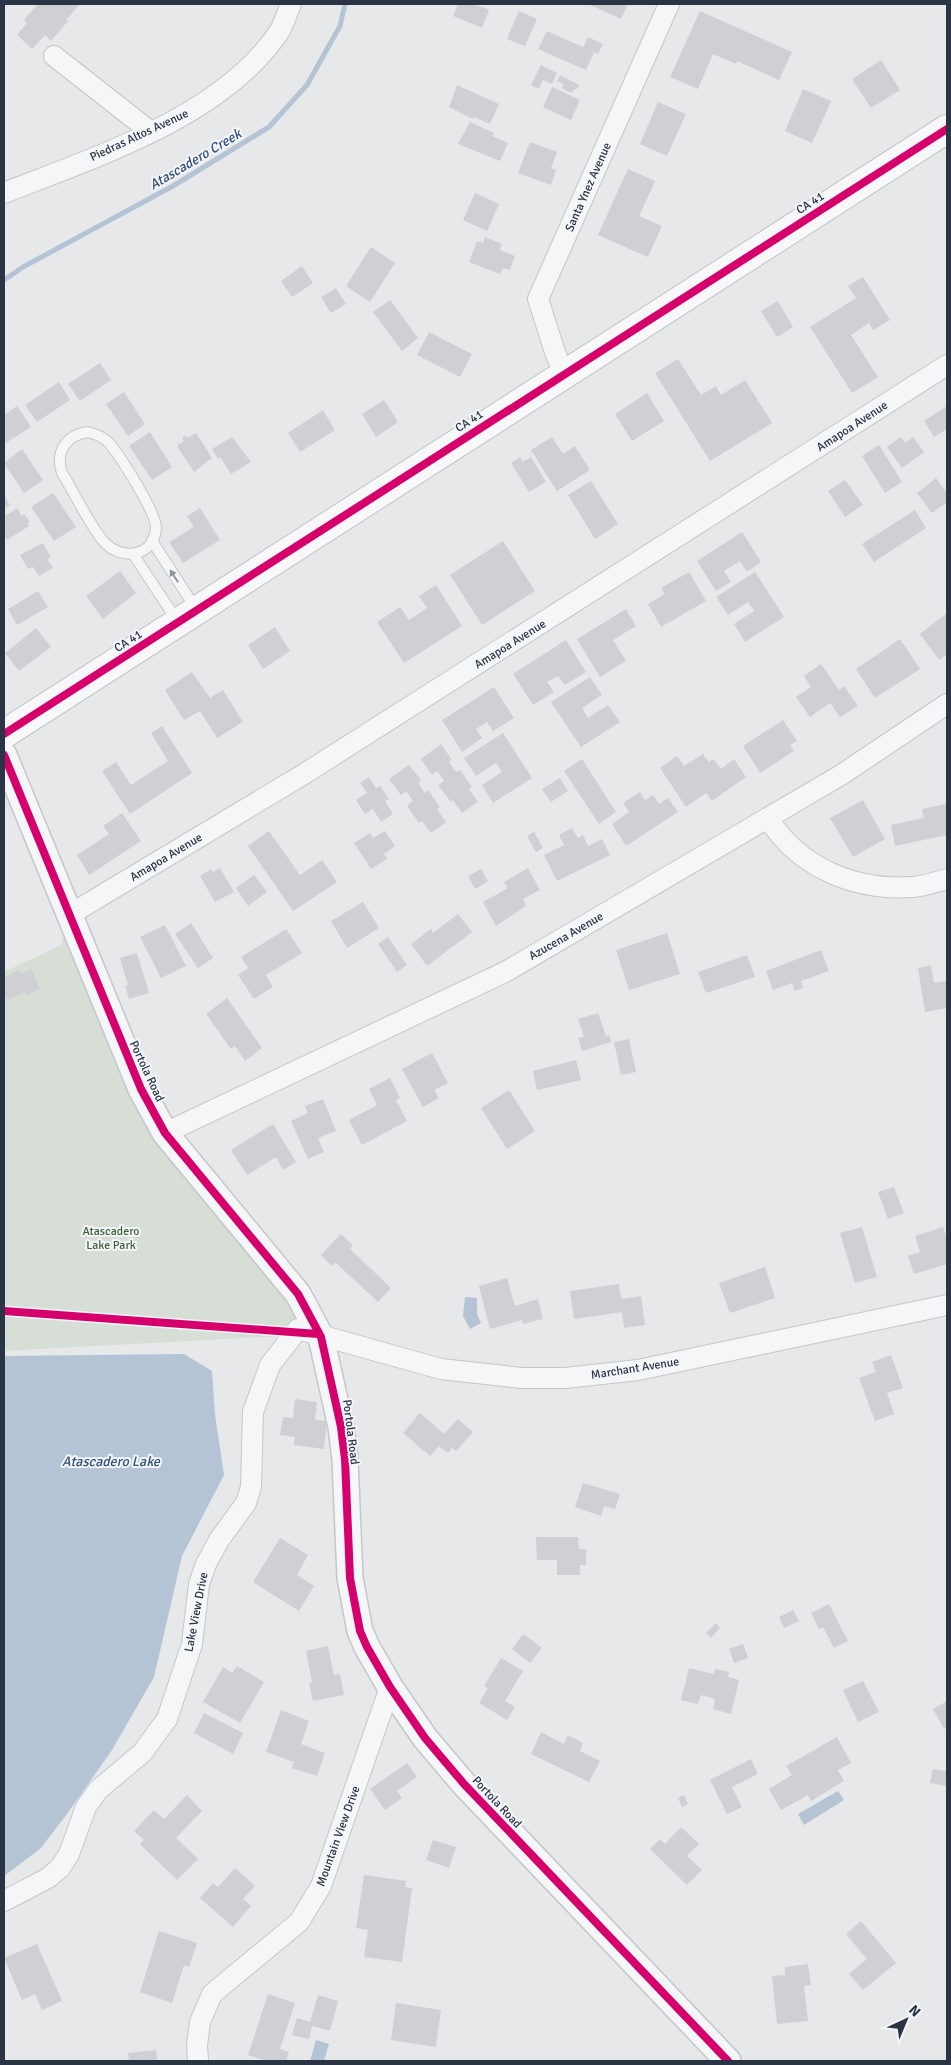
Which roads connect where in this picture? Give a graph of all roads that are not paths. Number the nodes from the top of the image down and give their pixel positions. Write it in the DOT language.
graph roads {
  1 [pos="291,4"];
  2 [pos="669,4"];
  3 [pos="54,56"];
  4 [pos="947,129"];
  5 [pos="151,132"];
  6 [pos="4,193"];
  7 [pos="947,365"];
  8 [pos="564,373"];
  9 [pos="152,541"];
  10 [pos="133,554"];
  11 [pos="187,616"];
  12 [pos="947,704"];
  13 [pos="4,734"];
  14 [pos="4,755"];
  15 [pos="768,818"];
  16 [pos="947,879"];
  17 [pos="69,916"];
  18 [pos="165,1133"];
  19 [pos="947,1305"];
  20 [pos="321,1337"];
  21 [pos="390,1687"];
  22 [pos="4,1901"];
  23 [pos="198,2061"];
  24 [pos="728,2061"];
  1 -- 5 [label="street, Piedras Altos Avenue"];
  2 -- 8 [label="street, Santa Ynez Avenue"];
  3 -- 5 [label="street"];
  4 -- 8 [label="main road, CA 41 / CA 41"];
  5 -- 6 [label="street, Piedras Altos Avenue"];
  7 -- 17 [label="street, Amapoa Avenue"];
  8 -- 11 [label="main road, CA 41 / CA 41"];
  9 -- 10 [label="lane"];
  9 -- 10 [label="lane"];
  11 -- 9 [label="lane, one-way"];
  10 -- 11 [label="lane"];
  11 -- 13 [label="main road, CA 41 / CA 41"];
  12 -- 15 [label="street, Azucena Avenue"];
  14 -- 17 [label="street, Portola Road"];
  15 -- 16 [label="street"];
  15 -- 18 [label="street, Azucena Avenue"];
  17 -- 18 [label="street, Portola Road"];
  18 -- 20 [label="street, Portola Road"];
  19 -- 20 [label="street, Marchant Avenue"];
  20 -- 21 [label="street, Portola Road"];
  20 -- 22 [label="street, Lake View Drive"];
  21 -- 23 [label="street, Mountain View Drive"];
  21 -- 24 [label="street, Portola Road"];
}
